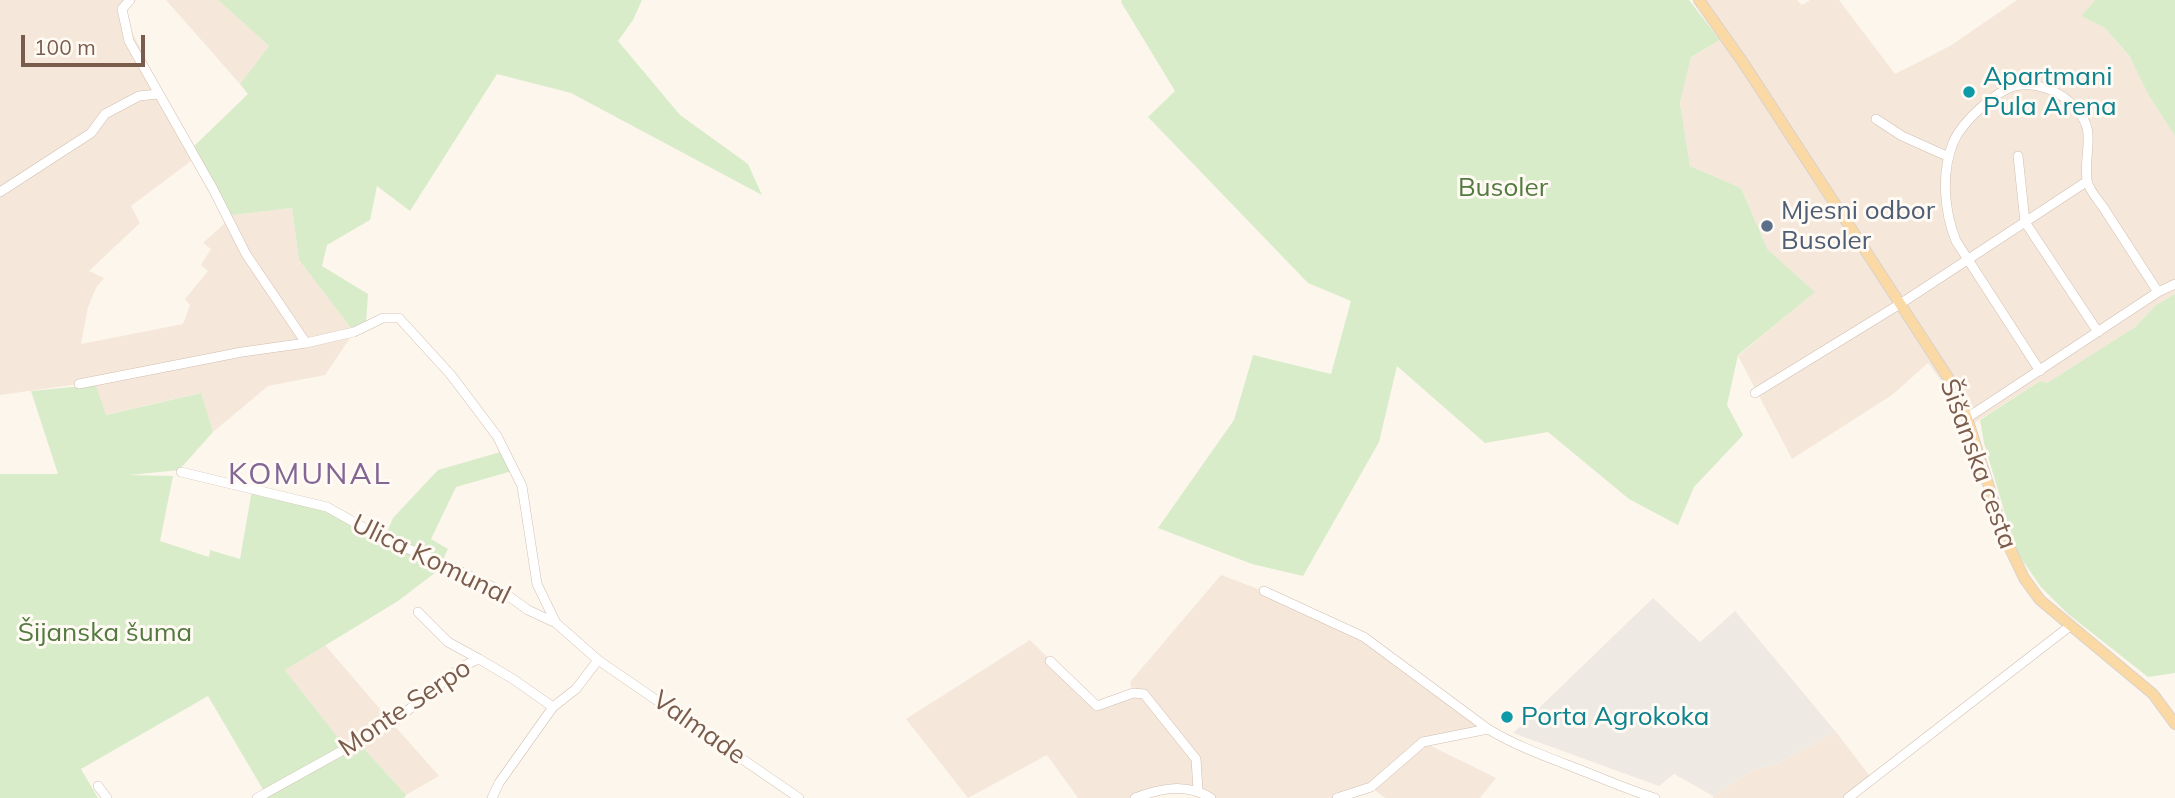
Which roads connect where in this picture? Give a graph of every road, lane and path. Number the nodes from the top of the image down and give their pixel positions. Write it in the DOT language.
graph roads {
  1 [pos="131,0"];
  2 [pos="1699,0"];
  3 [pos="158,94"];
  4 [pos="1876,119"];
  5 [pos="2018,156"];
  6 [pos="1949,157"];
  7 [pos="2087,182"];
  8 [pos="0,192"];
  9 [pos="2025,222"];
  10 [pos="1967,260"];
  11 [pos="2175,284"];
  12 [pos="2158,292"];
  13 [pos="1900,304"];
  14 [pos="2098,332"];
  15 [pos="306,343"];
  16 [pos="2040,371"];
  17 [pos="79,384"];
  18 [pos="1755,393"];
  19 [pos="1966,418"];
  20 [pos="181,472"];
  21 [pos="1264,591"];
  22 [pos="418,611"];
  23 [pos="556,623"];
  24 [pos="2070,626"];
  25 [pos="479,659"];
  26 [pos="598,660"];
  27 [pos="1050,661"];
  28 [pos="553,707"];
  29 [pos="2175,724"];
  30 [pos="1488,729"];
  31 [pos="98,786"];
  32 [pos="1198,790"];
  33 [pos="107,798"];
  34 [pos="257,798"];
  35 [pos="492,798"];
  36 [pos="799,798"];
  37 [pos="1135,798"];
  38 [pos="1212,798"];
  39 [pos="1338,798"];
  40 [pos="1655,798"];
  41 [pos="1848,798"];
  1 -- 3 [label="street"];
  2 -- 13 [label="main road, Šišanska cesta"];
  3 -- 8 [label="street"];
  3 -- 15 [label="street"];
  4 -- 6 [label="street"];
  5 -- 9 [label="street"];
  6 -- 7 [label="street"];
  6 -- 10 [label="street"];
  7 -- 9 [label="street"];
  7 -- 12 [label="street"];
  9 -- 10 [label="street"];
  9 -- 14 [label="street"];
  10 -- 13 [label="street"];
  10 -- 16 [label="street"];
  11 -- 12 [label="street"];
  12 -- 14 [label="street"];
  13 -- 18 [label="street"];
  13 -- 19 [label="main road, Šišanska cesta"];
  14 -- 16 [label="street"];
  15 -- 17 [label="street, Ulica Komunal"];
  15 -- 23 [label="street, Ulica Komunal"];
  16 -- 19 [label="street"];
  19 -- 24 [label="main road, Šišanska cesta"];
  20 -- 23 [label="street, Ulica Komunal"];
  21 -- 30 [label="street"];
  22 -- 25 [label="street, Monte Serpo"];
  23 -- 26 [label="street, Ulica Komunal"];
  24 -- 29 [label="main road, Šišanska cesta"];
  24 -- 41 [label="street"];
  25 -- 28 [label="street, Monte Serpo"];
  25 -- 34 [label="street, Monte Serpo"];
  26 -- 28 [label="street"];
  26 -- 36 [label="street, Valmade"];
  27 -- 32 [label="street"];
  28 -- 35 [label="street"];
  30 -- 39 [label="street"];
  30 -- 40 [label="street"];
  31 -- 33 [label="street"];
  32 -- 37 [label="street"];
  32 -- 38 [label="street"];
}
